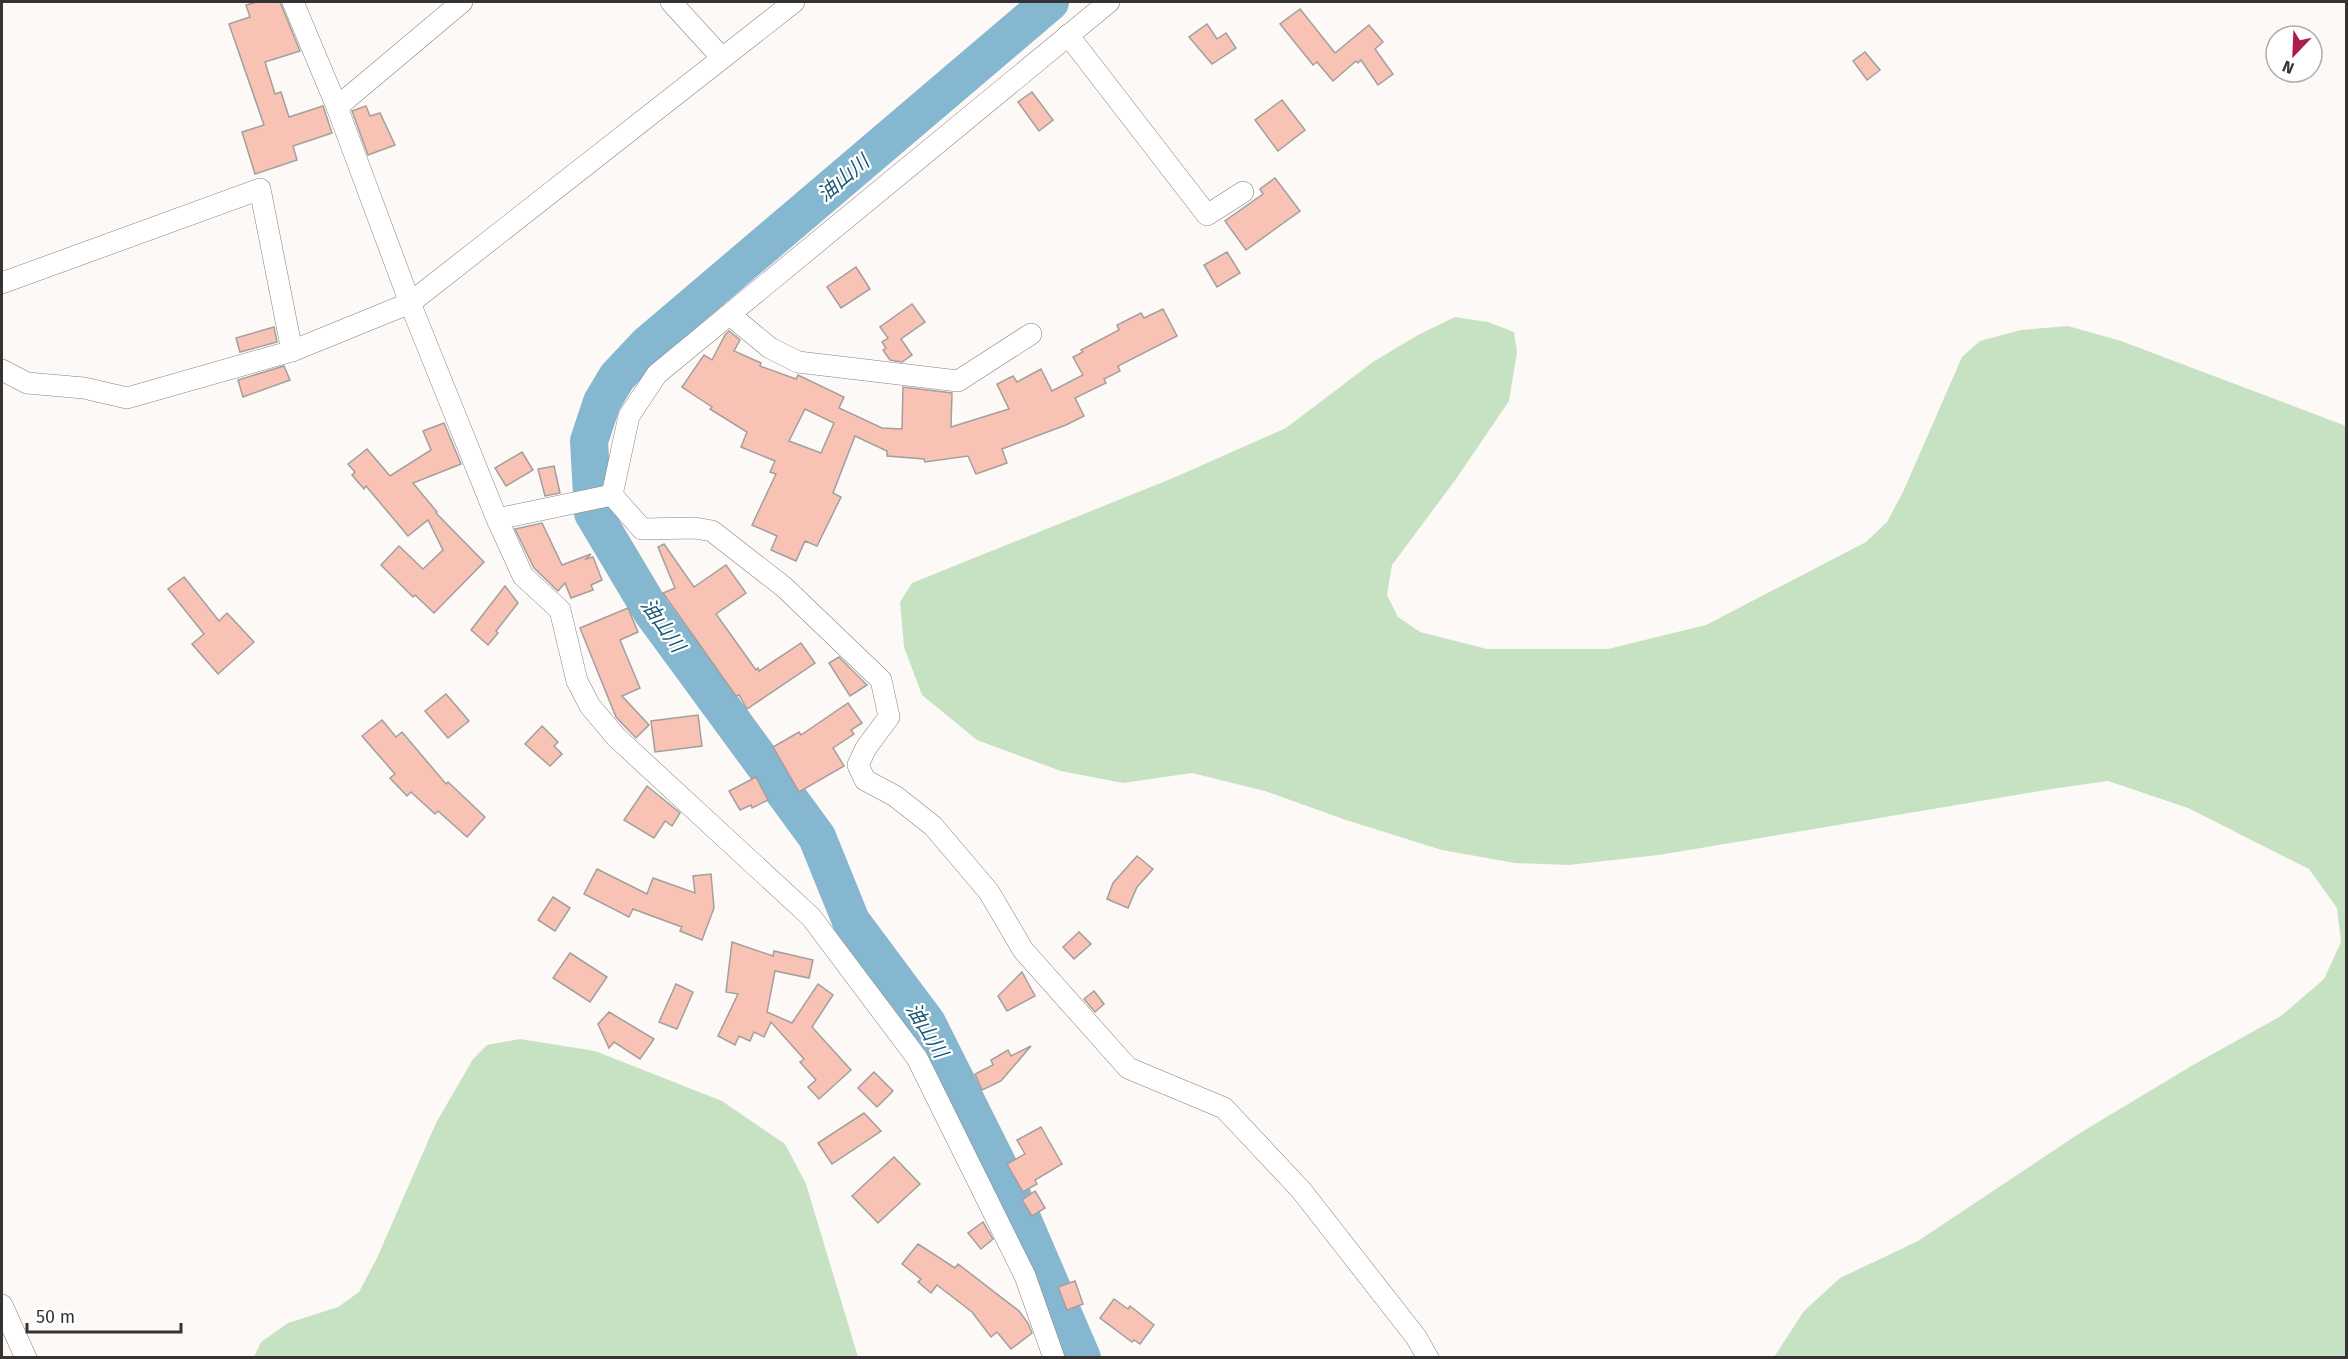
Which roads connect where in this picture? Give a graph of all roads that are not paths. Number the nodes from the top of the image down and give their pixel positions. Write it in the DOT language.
graph roads {
  1 [pos="293,2"];
  2 [pos="462,2"];
  3 [pos="671,2"];
  4 [pos="794,2"];
  5 [pos="1109,2"];
  6 [pos="1068,35"];
  7 [pos="722,58"];
  8 [pos="337,107"];
  9 [pos="1243,192"];
  10 [pos="2,283"];
  11 [pos="410,303"];
  12 [pos="730,315"];
  13 [pos="1031,334"];
  14 [pos="292,351"];
  15 [pos="2,370"];
  16 [pos="612,495"];
  17 [pos="497,519"];
  18 [pos="2,1305"];
  19 [pos="26,1358"];
  20 [pos="1054,1358"];
  21 [pos="1428,1358"];
  1 -- 8 [label="street"];
  2 -- 8 [label="street"];
  3 -- 7 [label="street"];
  4 -- 7 [label="street"];
  5 -- 6 [label="street"];
  6 -- 9 [label="street"];
  6 -- 12 [label="street"];
  7 -- 11 [label="street"];
  8 -- 11 [label="street"];
  10 -- 14 [label="street"];
  11 -- 14 [label="street"];
  11 -- 17 [label="street"];
  12 -- 13 [label="street"];
  12 -- 16 [label="street"];
  14 -- 15 [label="street"];
  16 -- 17 [label="street"];
  16 -- 21 [label="street"];
  17 -- 20 [label="street"];
  18 -- 19 [label="street"];
}
